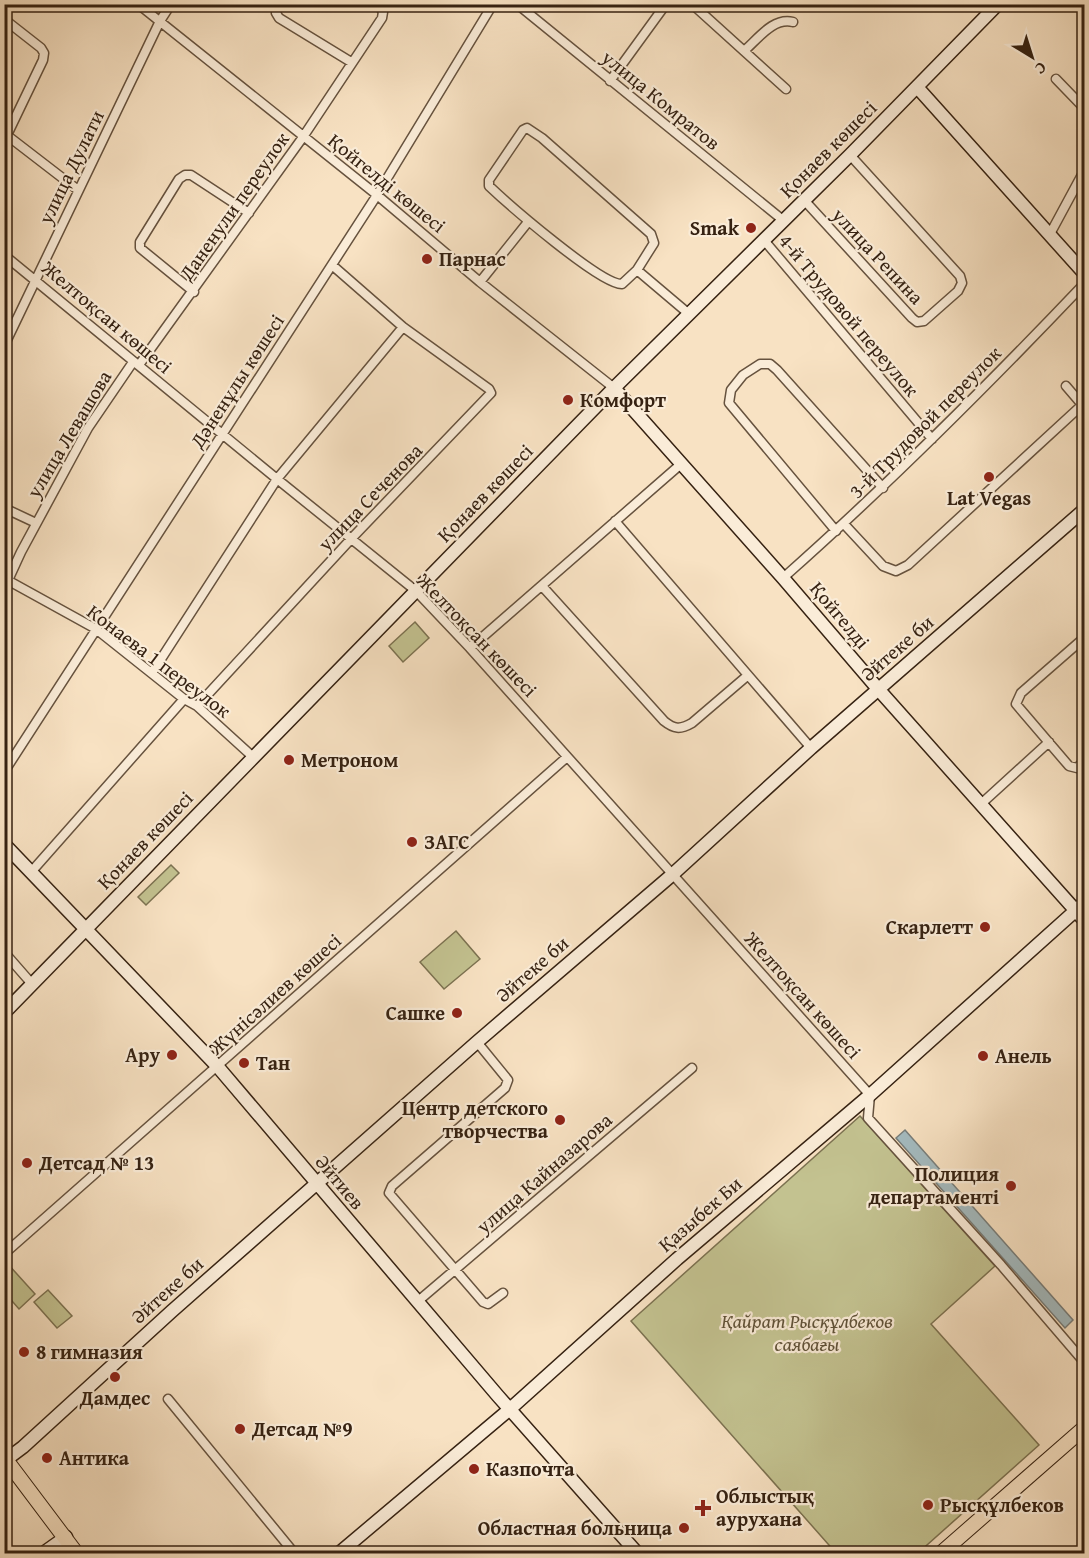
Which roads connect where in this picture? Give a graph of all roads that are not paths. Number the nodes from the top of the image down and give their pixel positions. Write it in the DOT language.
graph roads {
  1 [pos="138,4"];
  2 [pos="171,4"];
  3 [pos="279,4"];
  4 [pos="378,4"];
  5 [pos="493,4"];
  6 [pos="518,4"];
  7 [pos="666,4"];
  8 [pos="692,4"];
  9 [pos="998,4"];
  10 [pos="4,19"];
  11 [pos="160,21"];
  12 [pos="793,22"];
  13 [pos="744,51"];
  14 [pos="351,62"];
  15 [pos="1056,80"];
  16 [pos="610,81"];
  17 [pos="917,87"];
  18 [pos="786,89"];
  19 [pos="1084,108"];
  20 [pos="6,134"];
  21 [pos="303,137"];
  22 [pos="850,155"];
  23 [pos="1084,171"];
  24 [pos="78,190"];
  25 [pos="377,195"];
  26 [pos="804,201"];
  27 [pos="249,213"];
  28 [pos="784,221"];
  29 [pos="528,222"];
  30 [pos="1050,234"];
  31 [pos="763,239"];
  32 [pos="4,255"];
  33 [pos="332,265"];
  34 [pos="637,270"];
  35 [pos="1084,273"];
  36 [pos="35,279"];
  37 [pos="480,282"];
  38 [pos="1084,284"];
  39 [pos="194,292"];
  40 [pos="689,314"];
  41 [pos="403,327"];
  42 [pos="4,346"];
  43 [pos="136,363"];
  44 [pos="1066,386"];
  45 [pos="614,388"];
  46 [pos="1083,406"];
  47 [pos="222,434"];
  48 [pos="932,440"];
  49 [pos="681,464"];
  50 [pos="277,479"];
  51 [pos="883,488"];
  52 [pos="4,508"];
  53 [pos="1084,510"];
  54 [pos="615,521"];
  55 [pos="36,523"];
  56 [pos="844,524"];
  57 [pos="836,531"];
  58 [pos="351,539"];
  59 [pos="783,578"];
  60 [pos="7,585"];
  61 [pos="542,586"];
  62 [pos="416,591"];
  63 [pos="96,629"];
  64 [pos="1084,638"];
  65 [pos="470,648"];
  66 [pos="152,673"];
  67 [pos="747,676"];
  68 [pos="879,690"];
  69 [pos="184,699"];
  70 [pos="197,706"];
  71 [pos="1049,742"];
  72 [pos="812,748"];
  73 [pos="254,757"];
  74 [pos="567,757"];
  75 [pos="1084,761"];
  76 [pos="4,772"];
  77 [pos="981,804"];
  78 [pos="4,844"];
  79 [pos="32,872"];
  80 [pos="673,874"];
  81 [pos="1080,906"];
  82 [pos="1084,920"];
  83 [pos="86,928"];
  84 [pos="4,952"];
  85 [pos="32,984"];
  86 [pos="4,1013"];
  87 [pos="477,1042"];
  88 [pos="218,1067"];
  89 [pos="692,1068"];
  90 [pos="870,1095"];
  91 [pos="316,1184"];
  92 [pos="4,1254"];
  93 [pos="456,1269"];
  94 [pos="503,1293"];
  95 [pos="417,1302"];
  96 [pos="1084,1362"];
  97 [pos="168,1399"];
  98 [pos="510,1409"];
  99 [pos="1084,1428"];
  100 [pos="6,1458"];
  101 [pos="66,1537"];
  102 [pos="42,1554"];
  103 [pos="77,1554"];
  104 [pos="296,1554"];
  105 [pos="338,1554"];
  106 [pos="638,1554"];
  107 [pos="939,1554"];
  1 -- 11 [label="street, Қойгелді көшесі"];
  2 -- 11 [label="street, улица Дулати"];
  3 -- 14 [label="street"];
  4 -- 14 [label="street, Даненули переулок"];
  5 -- 25 [label="street, Дәненұлы көшесі"];
  6 -- 16 [label="street, улица Комратов"];
  7 -- 16 [label="street"];
  8 -- 13 [label="street"];
  9 -- 17 [label="street, Қонаев көшесі"];
  10 -- 20 [label="street"];
  11 -- 21 [label="street, Қойгелді көшесі"];
  11 -- 24 [label="street, улица Дулати"];
  12 -- 13 [label="street"];
  13 -- 18 [label="street"];
  14 -- 21 [label="street, Даненули переулок"];
  15 -- 19 [label="street"];
  16 -- 28 [label="street, улица Комратов"];
  17 -- 22 [label="street, Қонаев көшесі"];
  17 -- 30 [label="street"];
  20 -- 24 [label="street"];
  21 -- 25 [label="street, Қойгелді көшесі"];
  21 -- 27 [label="street, Даненули переулок"];
  22 -- 26 [label="street, Қонаев көшесі"];
  22 -- 26 [label="street, улица Репина"];
  23 -- 30 [label="street"];
  24 -- 36 [label="street, улица Дулати"];
  25 -- 33 [label="street, Дәненұлы көшесі"];
  25 -- 37 [label="street, Қойгелді көшесі"];
  26 -- 28 [label="street, Қонаев көшесі"];
  27 -- 39 [label="street, Даненули переулок"];
  27 -- 39 [label="street"];
  28 -- 31 [label="street, Қонаев көшесі"];
  29 -- 34 [label="street"];
  29 -- 34 [label="street"];
  29 -- 37 [label="street"];
  30 -- 35 [label="street"];
  31 -- 40 [label="street, Қонаев көшесі"];
  31 -- 48 [label="street, 4-й Трудовой переулок"];
  32 -- 36 [label="street, Желтоқсан көшесі"];
  33 -- 41 [label="street, улица Сеченова"];
  33 -- 47 [label="street, Дәненұлы көшесі"];
  34 -- 40 [label="street"];
  36 -- 42 [label="street, улица Дулати"];
  36 -- 43 [label="street, Желтоқсан көшесі"];
  37 -- 45 [label="street, Қойгелді көшесі"];
  38 -- 48 [label="street, 3-й Трудовой переулок"];
  39 -- 43 [label="street, Даненули переулок"];
  40 -- 45 [label="street, Қонаев көшесі"];
  41 -- 50 [label="street"];
  41 -- 58 [label="street, улица Сеченова"];
  43 -- 47 [label="street, Желтоқсан көшесі"];
  43 -- 55 [label="street, улица Левашова"];
  44 -- 46 [label="street"];
  45 -- 49 [label="street, Қойгелді"];
  45 -- 62 [label="street, Қонаев көшесі"];
  46 -- 56 [label="street"];
  47 -- 50 [label="street, Желтоқсан көшесі"];
  47 -- 63 [label="street, Дәненұлы көшесі"];
  48 -- 51 [label="street, 3-й Трудовой переулок"];
  49 -- 54 [label="street"];
  49 -- 59 [label="street, Қойгелді"];
  50 -- 58 [label="street, Желтоқсан көшесі"];
  50 -- 66 [label="street"];
  51 -- 56 [label="street, 3-й Трудовой переулок"];
  51 -- 57 [label="street"];
  52 -- 55 [label="street"];
  53 -- 68 [label="street, Әйтеке би"];
  54 -- 61 [label="street"];
  54 -- 67 [label="street"];
  55 -- 60 [label="street, улица Левашова"];
  56 -- 57 [label="street, 3-й Трудовой переулок"];
  57 -- 59 [label="street, 3-й Трудовой переулок"];
  58 -- 62 [label="street, Желтоқсан көшесі"];
  58 -- 70 [label="street, улица Сеченова"];
  59 -- 68 [label="street, Қойгелді"];
  60 -- 63 [label="street, Конаева 1 переулок"];
  61 -- 65 [label="street"];
  61 -- 67 [label="street"];
  62 -- 65 [label="street, Желтоқсан көшесі"];
  62 -- 73 [label="street, Қонаев көшесі"];
  63 -- 66 [label="street, Конаева 1 переулок"];
  63 -- 76 [label="street, Дәненұлы көшесі"];
  64 -- 71 [label="street"];
  65 -- 74 [label="street, Желтоқсан көшесі"];
  66 -- 69 [label="street, Конаева 1 переулок"];
  67 -- 72 [label="street"];
  68 -- 72 [label="street, Әйтеке би"];
  68 -- 77 [label="street, Қойгелді"];
  69 -- 70 [label="street, Конаева 1 переулок"];
  69 -- 79 [label="street"];
  70 -- 73 [label="street, Конаева 1 переулок"];
  71 -- 75 [label="street"];
  71 -- 77 [label="street"];
  72 -- 80 [label="street, Әйтеке би"];
  73 -- 83 [label="street, Қонаев көшесі"];
  74 -- 80 [label="street, Желтоқсан көшесі"];
  74 -- 88 [label="street, Жүнісәлиев көшесі"];
  77 -- 81 [label="street, Қойгелді"];
  78 -- 79 [label="street, Әйтиев"];
  79 -- 83 [label="street, Әйтиев"];
  80 -- 87 [label="street, Әйтеке би"];
  80 -- 90 [label="street, Желтоқсан көшесі"];
  81 -- 82 [label="street, Қойгелді"];
  81 -- 90 [label="street, Қазыбек Би"];
  83 -- 85 [label="street, Қонаев көшесі"];
  83 -- 88 [label="street, Әйтиев"];
  84 -- 85 [label="street"];
  85 -- 86 [label="street, Қонаев көшесі"];
  87 -- 91 [label="street, Әйтеке би"];
  87 -- 93 [label="street"];
  88 -- 91 [label="street, Әйтиев"];
  88 -- 92 [label="street, Жүнісәлиев көшесі"];
  89 -- 93 [label="street, улица Кайназарова"];
  90 -- 96 [label="street"];
  90 -- 98 [label="street, Қазыбек Би"];
  91 -- 95 [label="street, Әйтиев"];
  91 -- 100 [label="street, Әйтеке би"];
  93 -- 94 [label="street"];
  93 -- 95 [label="street, улица Кайназарова"];
  95 -- 98 [label="street, Әйтиев"];
  97 -- 104 [label="street"];
  98 -- 105 [label="street, Қазыбек Би"];
  98 -- 106 [label="street, Әйтиев"];
  99 -- 107 [label="main road"];
  100 -- 101 [label="main road"];
  101 -- 102 [label="street"];
  101 -- 103 [label="main road"];
}
